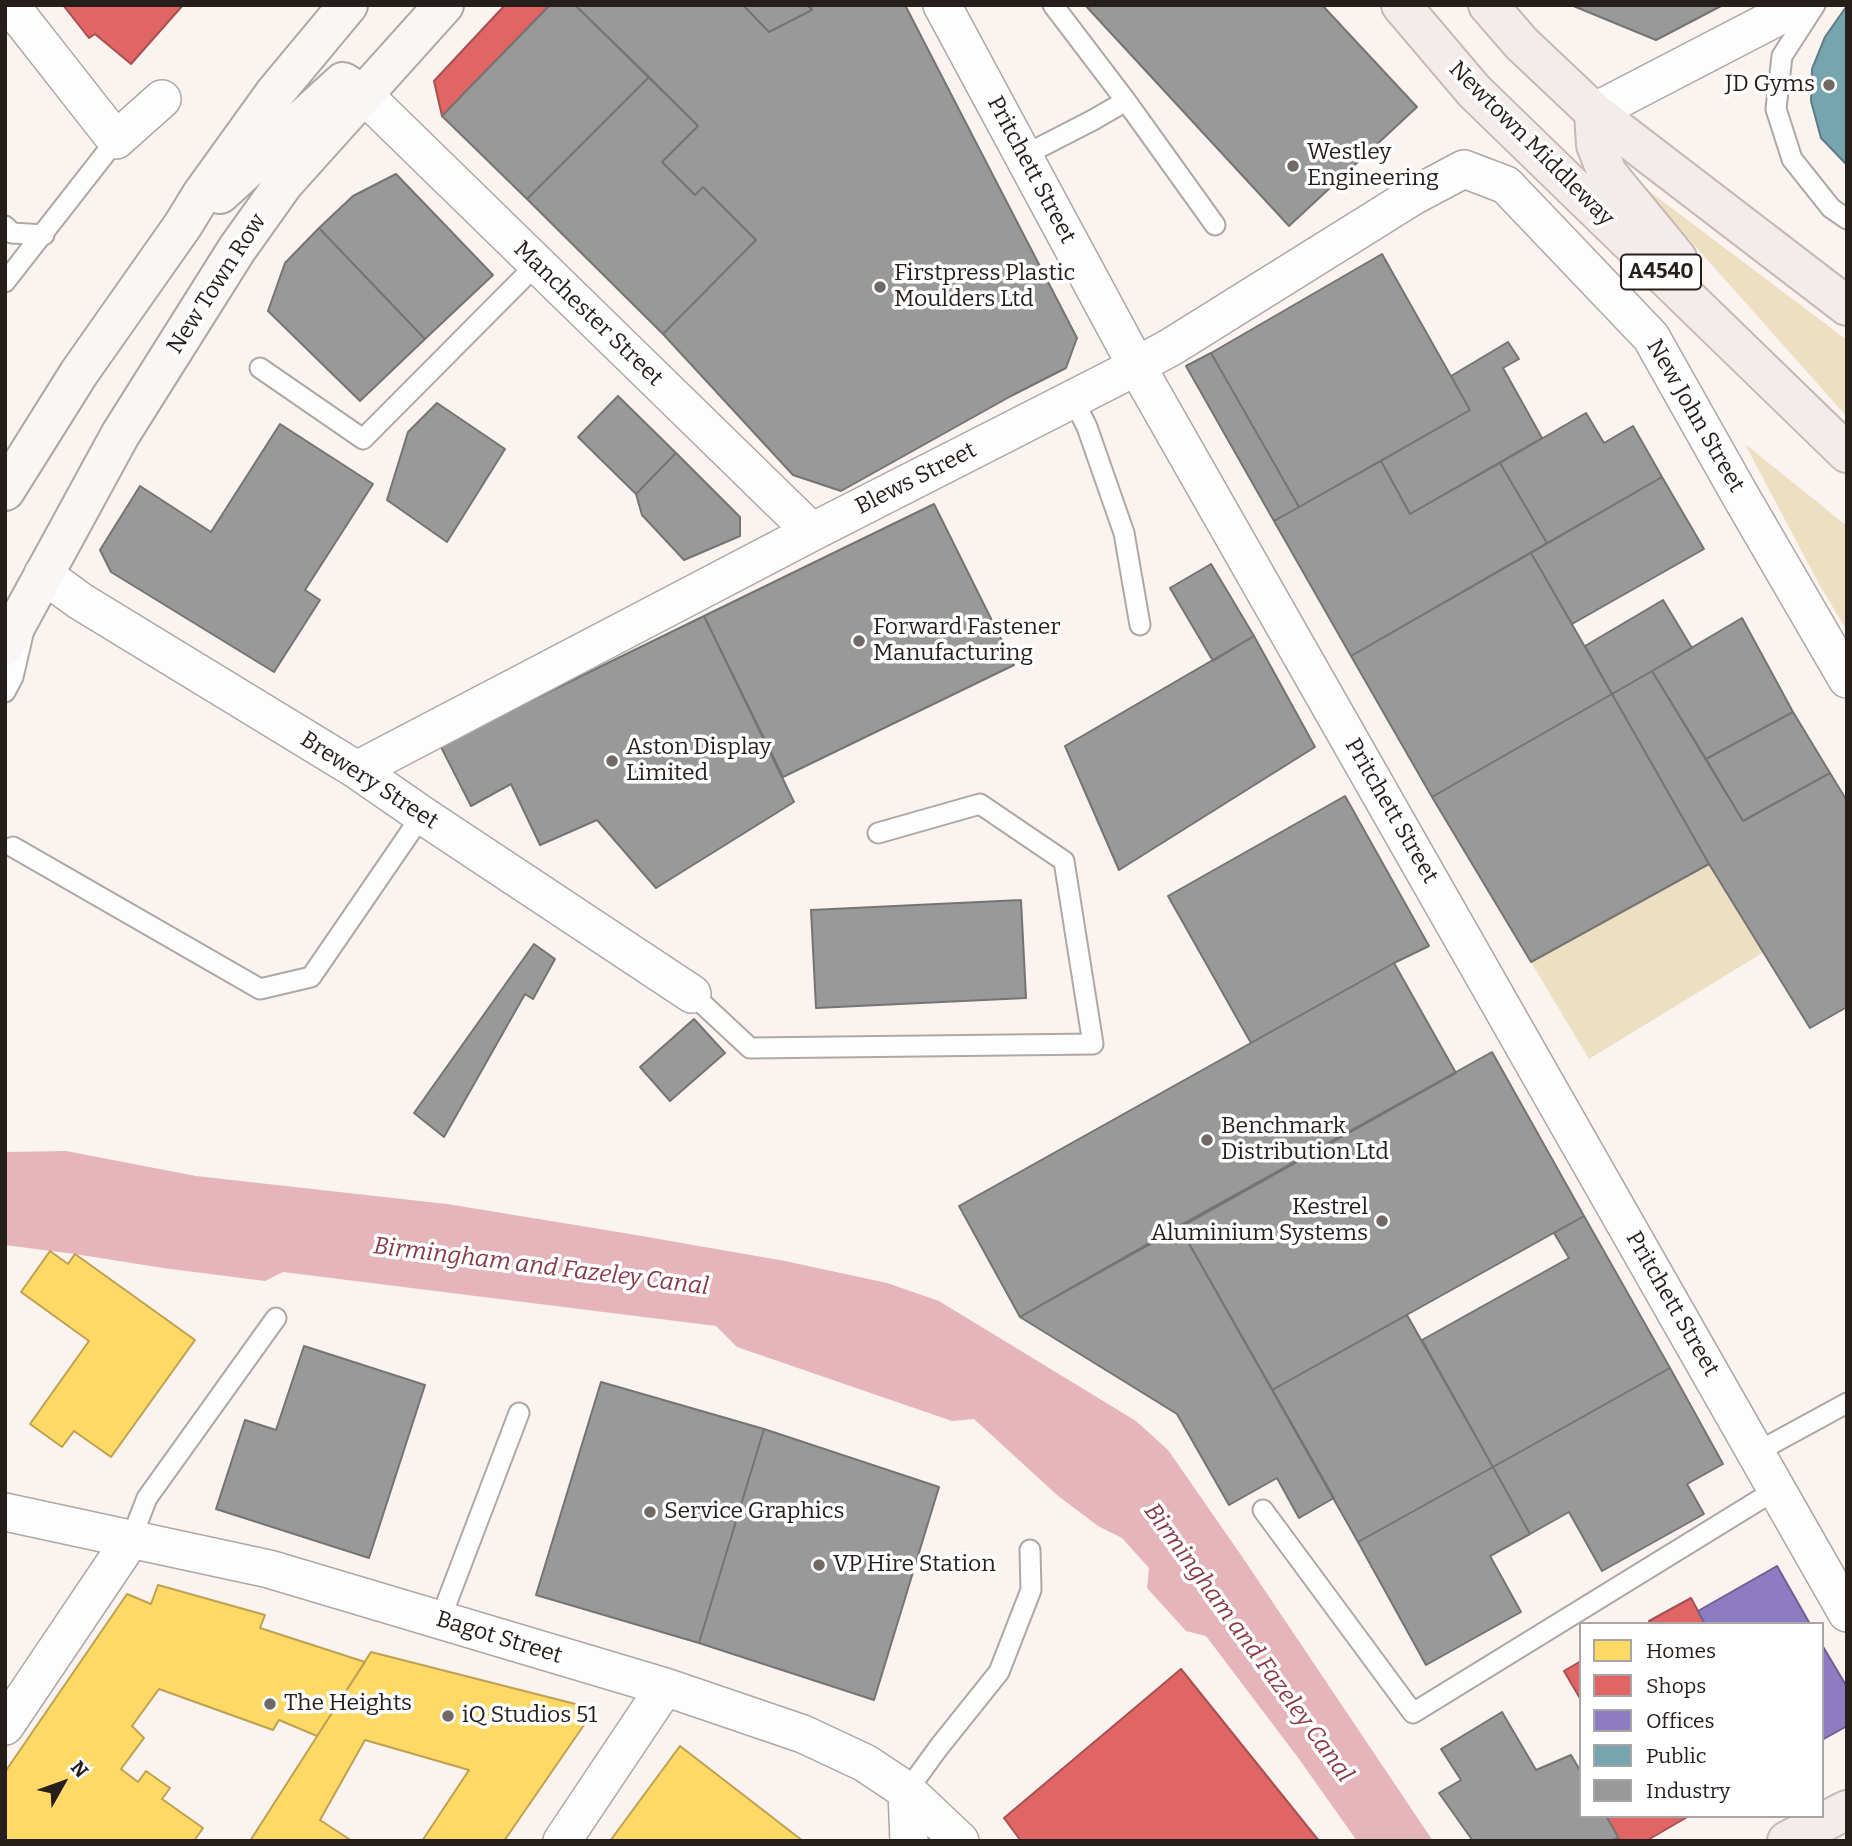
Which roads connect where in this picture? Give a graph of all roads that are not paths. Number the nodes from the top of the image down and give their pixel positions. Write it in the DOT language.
graph roads {
  1 [pos="10,5"];
  2 [pos="348,5"];
  3 [pos="444,5"];
  4 [pos="942,5"];
  5 [pos="1053,5"];
  6 [pos="1401,5"];
  7 [pos="1488,5"];
  8 [pos="1800,5"];
  9 [pos="1815,5"];
  10 [pos="364,95"];
  11 [pos="162,99"];
  12 [pos="1126,101"];
  13 [pos="1594,112"];
  14 [pos="116,140"];
  15 [pos="1023,156"];
  16 [pos="1464,169"];
  17 [pos="1847,219"];
  18 [pos="183,225"];
  19 [pos="1215,225"];
  20 [pos="5,226"];
  21 [pos="44,235"];
  22 [pos="536,265"];
  23 [pos="5,282"];
  24 [pos="1847,306"];
  25 [pos="1136,365"];
  26 [pos="260,368"];
  27 [pos="1073,399"];
  28 [pos="1794,400"];
  29 [pos="1847,453"];
  30 [pos="6,489"];
  31 [pos="812,532"];
  32 [pos="38,583"];
  33 [pos="1140,625"];
  34 [pos="5,646"];
  35 [pos="1847,679"];
  36 [pos="5,692"];
  37 [pos="357,770"];
  38 [pos="422,815"];
  39 [pos="878,833"];
  40 [pos="13,847"];
  41 [pos="692,993"];
  42 [pos="276,1318"];
  43 [pos="1847,1404"];
  44 [pos="519,1413"];
  45 [pos="1757,1452"];
  46 [pos="1777,1489"];
  47 [pos="1263,1510"];
  48 [pos="5,1512"];
  49 [pos="131,1539"];
  50 [pos="1030,1550"];
  51 [pos="1847,1613"];
  52 [pos="440,1620"];
  53 [pos="665,1687"];
  54 [pos="5,1726"];
  55 [pos="907,1791"];
  56 [pos="1847,1810"];
  57 [pos="562,1841"];
  58 [pos="909,1841"];
  59 [pos="960,1841"];
  60 [pos="1787,1841"];
  1 -- 14 [label="street"];
  2 -- 18 [label="main road"];
  3 -- 10 [label="main road, New Town Row"];
  4 -- 15 [label="street, Pritchett Street"];
  5 -- 12 [label="lane"];
  6 -- 28 [label="highway, Newtown Middleway / A4540"];
  7 -- 13 [label="highway"];
  8 -- 13 [label="street"];
  9 -- 17 [label="lane"];
  10 -- 18 [label="main road"];
  10 -- 22 [label="street, Manchester Street"];
  10 -- 32 [label="main road, New Town Row"];
  11 -- 14 [label="street"];
  12 -- 15 [label="lane"];
  12 -- 19 [label="lane"];
  13 -- 24 [label="highway"];
  13 -- 28 [label="highway"];
  14 -- 21 [label="lane"];
  15 -- 25 [label="street, Pritchett Street"];
  16 -- 25 [label="street, Blews Street"];
  16 -- 35 [label="street, New John Street"];
  18 -- 30 [label="main road"];
  20 -- 21 [label="lane"];
  21 -- 23 [label="lane"];
  22 -- 26 [label="lane"];
  22 -- 31 [label="street, Manchester Street"];
  25 -- 27 [label="street, Blews Street"];
  25 -- 45 [label="street, Pritchett Street"];
  27 -- 31 [label="street, Blews Street"];
  27 -- 33 [label="lane"];
  28 -- 29 [label="highway, Newtown Middleway / A4540"];
  31 -- 37 [label="street, Blews Street"];
  32 -- 34 [label="main road, New Town Row"];
  32 -- 36 [label="lane, New Town Row"];
  32 -- 37 [label="street, Brewery Street"];
  37 -- 38 [label="street, Brewery Street"];
  38 -- 40 [label="lane"];
  38 -- 41 [label="street, Brewery Street"];
  39 -- 41 [label="lane"];
  42 -- 49 [label="lane"];
  43 -- 45 [label="lane"];
  44 -- 52 [label="lane"];
  45 -- 46 [label="street, Pritchett Street"];
  46 -- 47 [label="lane"];
  46 -- 51 [label="street, Pritchett Street"];
  48 -- 49 [label="street, Bagot Street"];
  49 -- 52 [label="street, Bagot Street"];
  49 -- 54 [label="street"];
  50 -- 55 [label="lane"];
  52 -- 53 [label="street, Bagot Street"];
  53 -- 55 [label="street, Bagot Street"];
  53 -- 57 [label="street"];
  55 -- 58 [label="street"];
  55 -- 59 [label="street, Bagot Street"];
  56 -- 60 [label="highway"];
}
